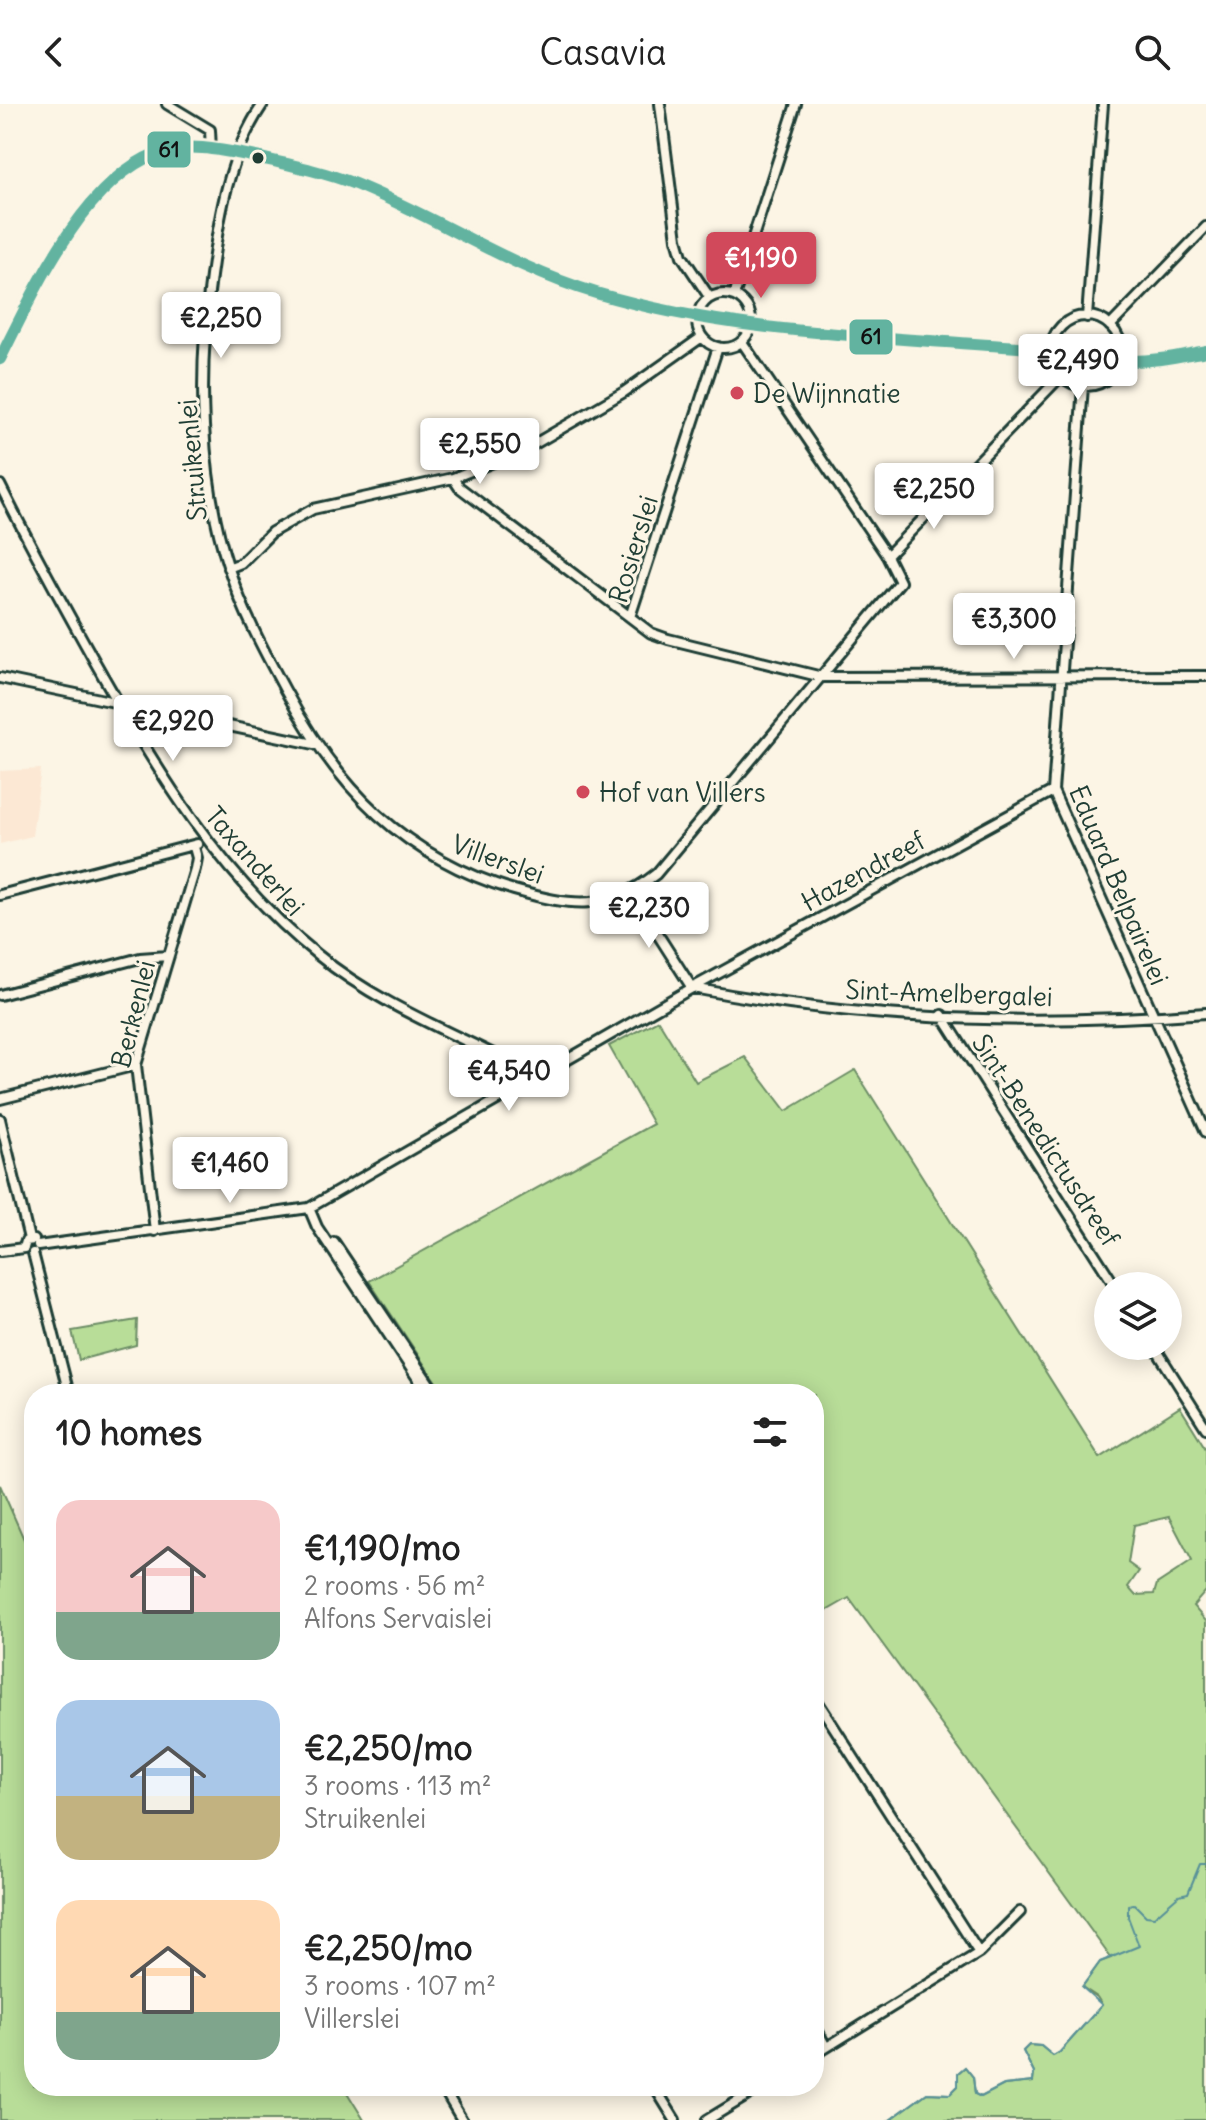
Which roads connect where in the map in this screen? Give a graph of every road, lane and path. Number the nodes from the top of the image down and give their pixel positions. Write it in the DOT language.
graph roads {
  1 [pos="167,104"];
  2 [pos="263,104"];
  3 [pos="660,104"];
  4 [pos="796,104"];
  5 [pos="1103,104"];
  6 [pos="211,150"];
  7 [pos="236,154"];
  8 [pos="1206,227"];
  9 [pos="734,296"];
  10 [pos="710,298"];
  11 [pos="698,316"];
  12 [pos="1087,317"];
  13 [pos="750,326"];
  14 [pos="1110,326"];
  15 [pos="702,337"];
  16 [pos="742,342"];
  17 [pos="718,347"];
  18 [pos="1051,349"];
  19 [pos="1206,351"];
  20 [pos="0,359"];
  21 [pos="1119,359"];
  22 [pos="1061,376"];
  23 [pos="1083,386"];
  24 [pos="453,478"];
  25 [pos="0,485"];
  26 [pos="887,556"];
  27 [pos="228,568"];
  28 [pos="630,617"];
  29 [pos="1062,676"];
  30 [pos="1206,676"];
  31 [pos="822,677"];
  32 [pos="0,678"];
  33 [pos="118,702"];
  34 [pos="314,744"];
  35 [pos="1053,791"];
  36 [pos="203,838"];
  37 [pos="194,847"];
  38 [pos="212,848"];
  39 [pos="197,858"];
  40 [pos="632,894"];
  41 [pos="0,895"];
  42 [pos="168,956"];
  43 [pos="692,988"];
  44 [pos="0,995"];
  45 [pos="1206,1013"];
  46 [pos="942,1015"];
  47 [pos="1153,1016"];
  48 [pos="136,1065"];
  49 [pos="533,1081"];
  50 [pos="0,1099"];
  51 [pos="0,1119"];
  52 [pos="1206,1132"];
  53 [pos="309,1208"];
  54 [pos="315,1218"];
  55 [pos="155,1231"];
  56 [pos="29,1239"];
  57 [pos="24,1248"];
  58 [pos="35,1249"];
  59 [pos="0,1251"];
  60 [pos="1106,1272"];
  61 [pos="1163,1360"];
  62 [pos="67,1384"];
  63 [pos="421,1384"];
  64 [pos="429,1384"];
  65 [pos="1206,1428"];
  66 [pos="824,1712"];
  67 [pos="1020,1912"];
  68 [pos="979,1953"];
  69 [pos="824,2043"];
  70 [pos="826,2047"];
  71 [pos="448,2096"];
  72 [pos="660,2096"];
  73 [pos="747,2096"];
  74 [pos="462,2120"];
  75 [pos="675,2120"];
  76 [pos="707,2120"];
  1 -- 6 [label="street"];
  2 -- 7 [label="street, Struikenlei"];
  3 -- 10 [label="street"];
  4 -- 9 [label="street"];
  5 -- 12 [label="street"];
  6 -- 7 [label="street"];
  6 -- 20 [label="street"];
  7 -- 11 [label="street"];
  7 -- 27 [label="street, Struikenlei"];
  8 -- 14 [label="street"];
  9 -- 10 [label="street"];
  9 -- 13 [label="street"];
  10 -- 11 [label="street"];
  11 -- 13 [label="street"];
  11 -- 15 [label="street"];
  12 -- 14 [label="street"];
  12 -- 18 [label="street"];
  13 -- 16 [label="street"];
  13 -- 18 [label="street"];
  14 -- 21 [label="street"];
  15 -- 17 [label="street"];
  15 -- 24 [label="street"];
  16 -- 17 [label="street"];
  16 -- 26 [label="street"];
  17 -- 28 [label="street, Rosierslei"];
  18 -- 21 [label="street"];
  18 -- 22 [label="street"];
  19 -- 21 [label="street"];
  21 -- 23 [label="street"];
  22 -- 23 [label="street"];
  22 -- 26 [label="street"];
  23 -- 29 [label="street, Eduard Belpairelei"];
  24 -- 27 [label="street"];
  24 -- 28 [label="street"];
  25 -- 33 [label="street, Taxanderlei"];
  26 -- 31 [label="street"];
  27 -- 34 [label="street, Struikenlei"];
  28 -- 31 [label="street, Rosierslei"];
  29 -- 30 [label="street, Rosierslei"];
  29 -- 31 [label="street, Rosierslei"];
  29 -- 35 [label="street, Eduard Belpairelei"];
  31 -- 40 [label="street"];
  32 -- 33 [label="street"];
  33 -- 34 [label="street"];
  33 -- 36 [label="street, Taxanderlei"];
  34 -- 40 [label="street, Villerslei"];
  35 -- 43 [label="street, Hazendreef"];
  35 -- 47 [label="street, Eduard Belpairelei"];
  36 -- 37 [label="street"];
  36 -- 38 [label="street, Taxanderlei"];
  37 -- 39 [label="street"];
  37 -- 41 [label="street"];
  38 -- 39 [label="street"];
  38 -- 49 [label="street, Taxanderlei"];
  39 -- 42 [label="street, Berkenlei"];
  40 -- 43 [label="street"];
  42 -- 44 [label="street"];
  42 -- 48 [label="street, Berkenlei"];
  43 -- 46 [label="street, Sint-Amelbergalei"];
  43 -- 49 [label="street, Hazendreef"];
  45 -- 47 [label="street, Sint-Amelbergalei"];
  46 -- 47 [label="street, Sint-Amelbergalei"];
  46 -- 60 [label="street, Sint-Benedictusdreef"];
  47 -- 52 [label="street, Eduard Belpairelei"];
  48 -- 50 [label="street"];
  48 -- 55 [label="street, Berkenlei"];
  49 -- 53 [label="street, Hazendreef"];
  51 -- 56 [label="street"];
  53 -- 54 [label="street"];
  53 -- 55 [label="street"];
  54 -- 63 [label="street"];
  54 -- 64 [label="street"];
  55 -- 58 [label="street"];
  56 -- 57 [label="street"];
  56 -- 58 [label="street"];
  57 -- 58 [label="street"];
  57 -- 59 [label="street"];
  58 -- 62 [label="street"];
  61 -- 65 [label="street"];
  66 -- 68 [label="street"];
  67 -- 68 [label="street"];
  68 -- 70 [label="street"];
  69 -- 70 [label="street"];
  71 -- 74 [label="street"];
  72 -- 75 [label="street"];
  73 -- 76 [label="street"];
}
